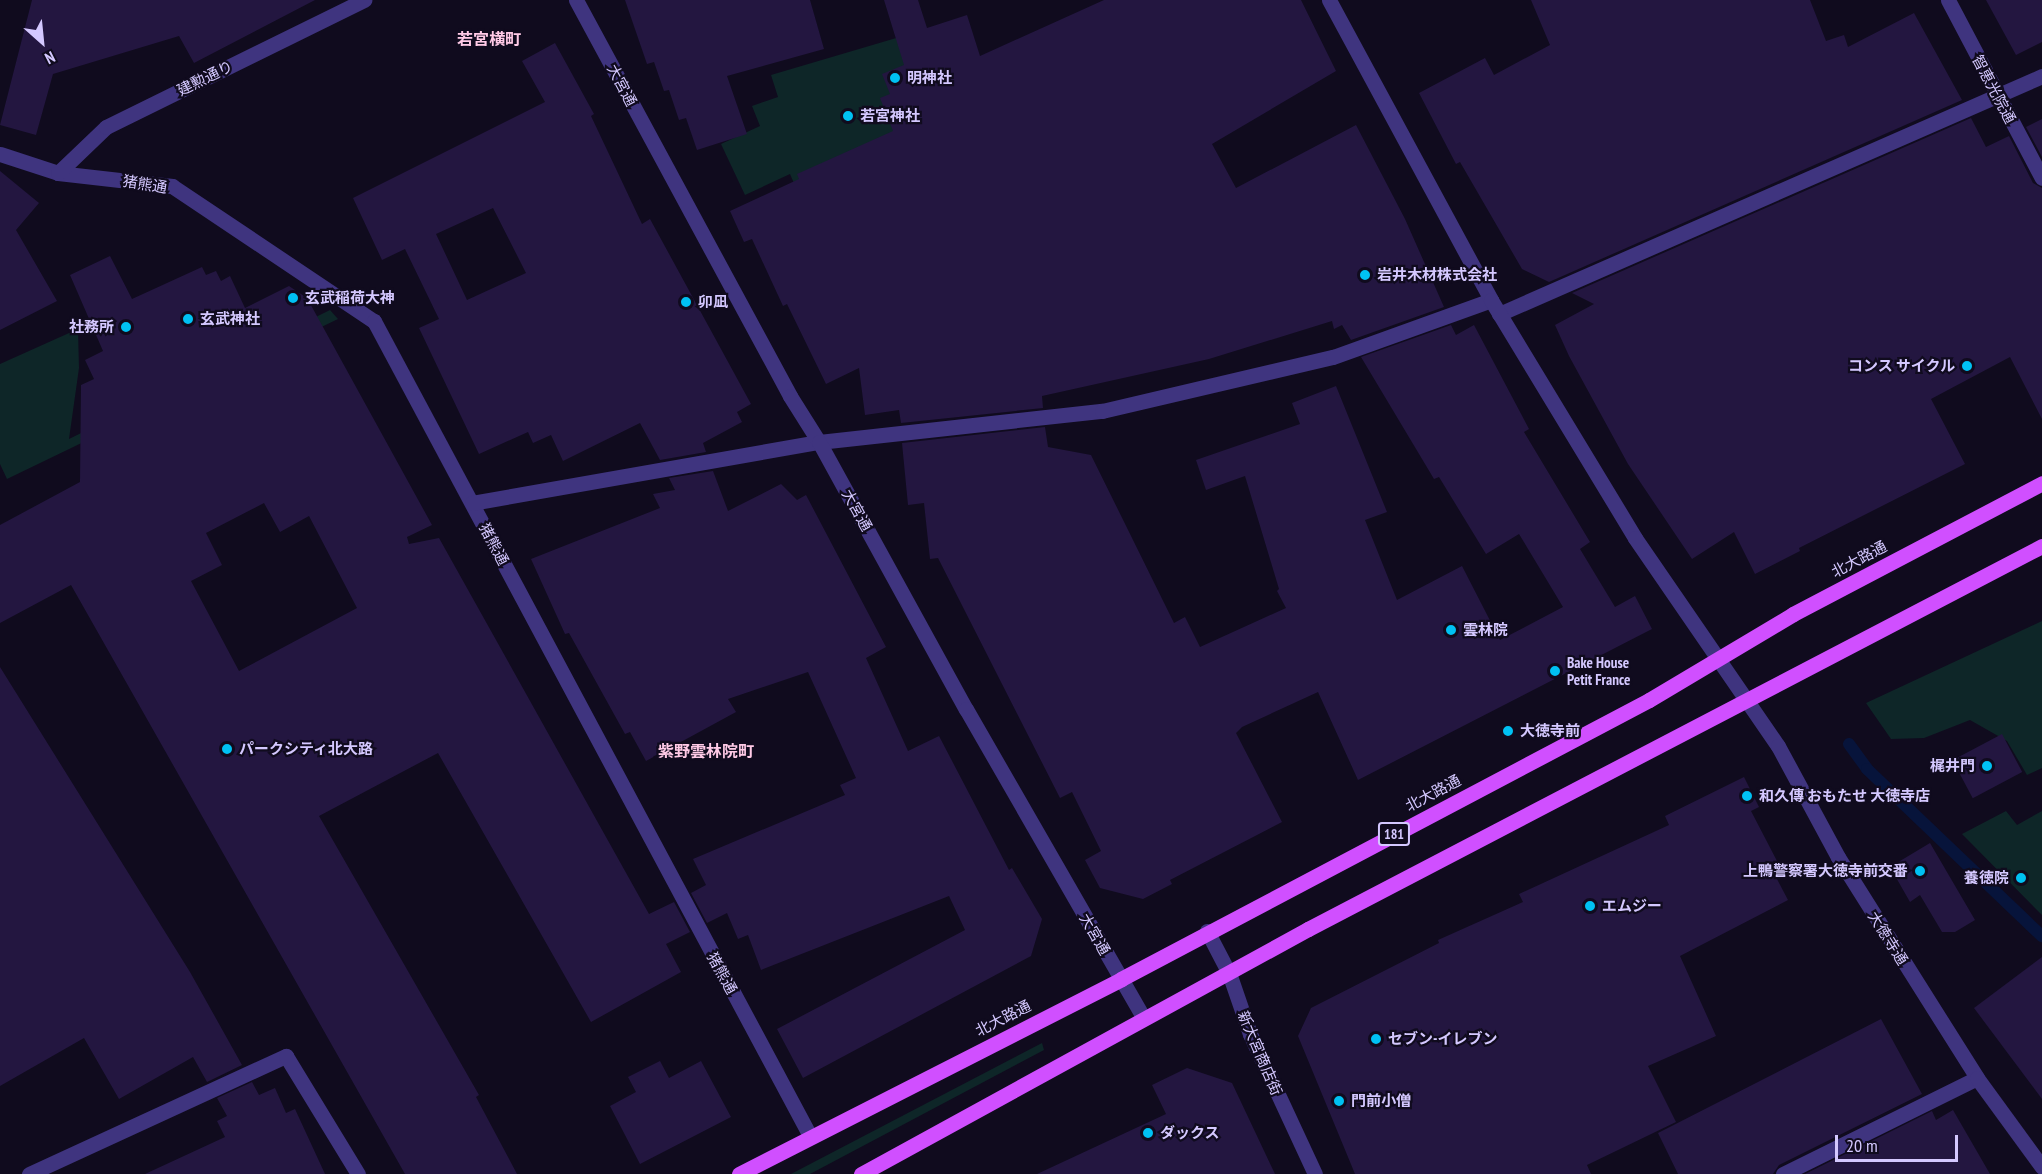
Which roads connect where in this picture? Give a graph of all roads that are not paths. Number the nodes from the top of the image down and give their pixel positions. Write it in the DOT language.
graph roads {
  1 [pos="364,0"];
  2 [pos="576,0"];
  3 [pos="1329,0"];
  4 [pos="1948,0"];
  5 [pos="2042,76"];
  6 [pos="1997,95"];
  7 [pos="0,154"];
  8 [pos="58,173"];
  9 [pos="2042,178"];
  10 [pos="1495,307"];
  11 [pos="819,442"];
  12 [pos="2042,483"];
  13 [pos="472,503"];
  14 [pos="2042,546"];
  15 [pos="1718,659"];
  16 [pos="1747,701"];
  17 [pos="1207,932"];
  18 [pos="1229,973"];
  19 [pos="1121,979"];
  20 [pos="1143,1017"];
  21 [pos="1977,1078"];
  22 [pos="810,1136"];
  23 [pos="2042,1167"];
  24 [pos="29,1174"];
  25 [pos="358,1174"];
  26 [pos="739,1174"];
  27 [pos="861,1174"];
  28 [pos="1314,1174"];
  29 [pos="1783,1174"];
  1 -- 8 [label="street, 建勲通り"];
  2 -- 11 [label="street, 大宮通"];
  3 -- 10 [label="street, 大徳寺通"];
  4 -- 6 [label="street, 智恵光院通"];
  5 -- 6 [label="street"];
  6 -- 9 [label="street, 智恵光院通"];
  6 -- 10 [label="street"];
  7 -- 8 [label="street, 猪熊通"];
  8 -- 13 [label="street, 猪熊通"];
  10 -- 11 [label="street"];
  10 -- 15 [label="street, 大徳寺通"];
  11 -- 13 [label="street"];
  11 -- 19 [label="street, 大宮通"];
  12 -- 15 [label="main road, 北大路通 / 181"];
  13 -- 22 [label="street, 猪熊通"];
  14 -- 16 [label="main road"];
  15 -- 16 [label="street, 大徳寺通"];
  15 -- 17 [label="main road, 北大路通 / 181"];
  16 -- 18 [label="main road"];
  16 -- 21 [label="street, 大徳寺通"];
  17 -- 18 [label="street, 新大宮商店街"];
  17 -- 19 [label="main road, 北大路通 / 181"];
  18 -- 20 [label="main road"];
  18 -- 28 [label="street, 新大宮商店街"];
  19 -- 20 [label="street, 大宮通"];
  19 -- 22 [label="main road, 北大路通 / 181"];
  20 -- 27 [label="main road"];
  21 -- 23 [label="street, 大徳寺通"];
  21 -- 29 [label="street"];
  22 -- 26 [label="main road, 北大路通 / 181"];
  24 -- 25 [label="street"];
}
